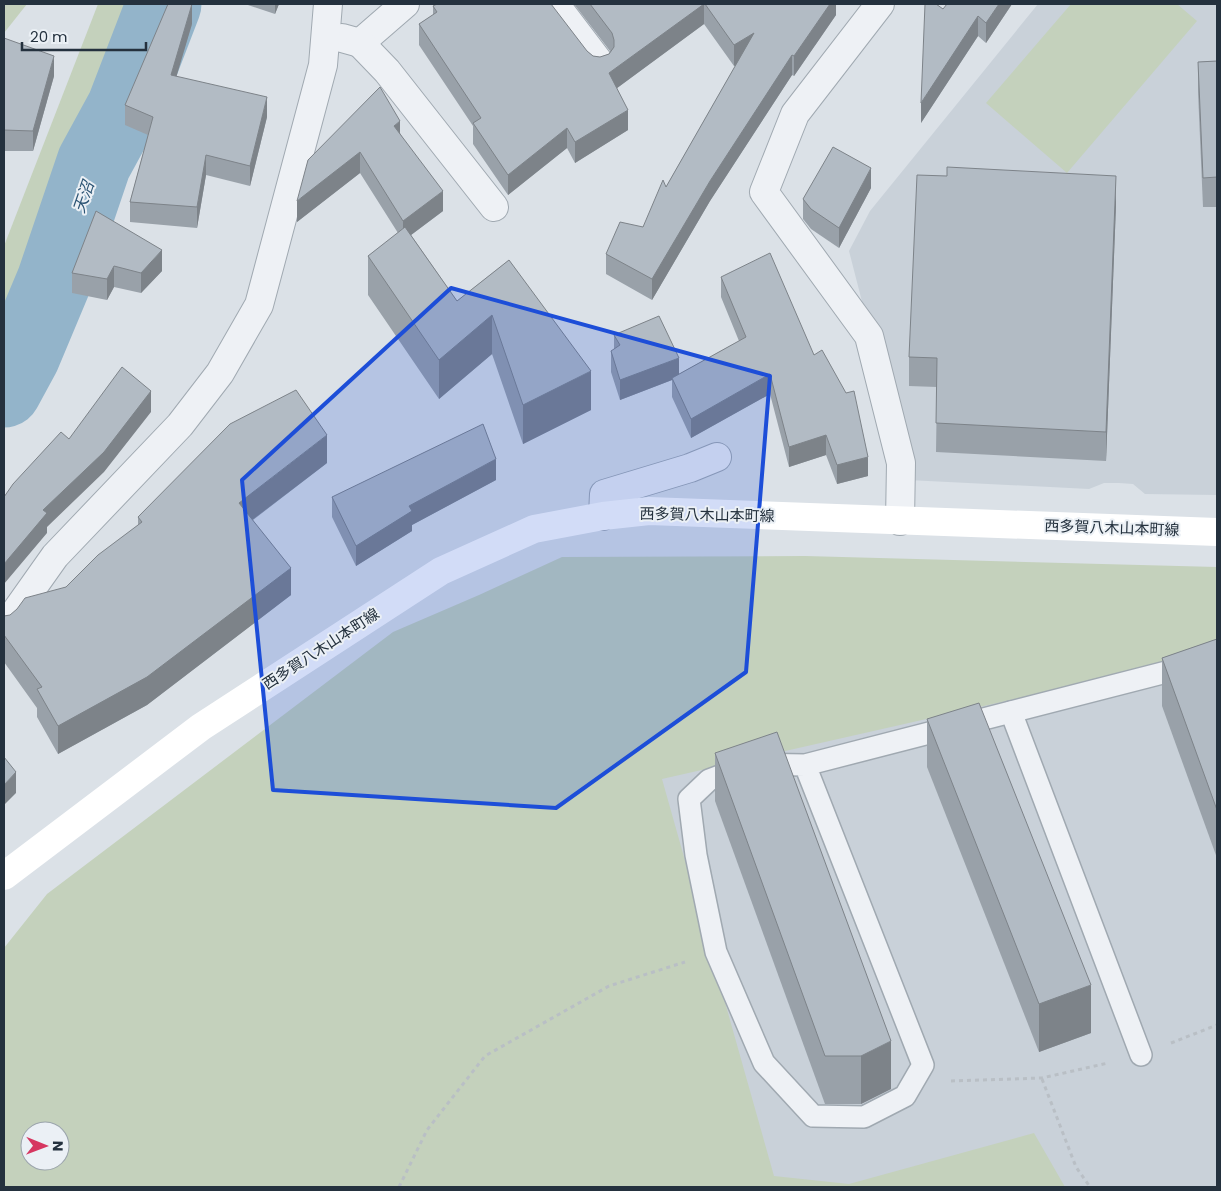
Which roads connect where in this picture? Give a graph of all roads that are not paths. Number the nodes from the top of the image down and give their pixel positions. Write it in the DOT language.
graph roads {
  1 [pos="328,4"];
  2 [pos="405,4"];
  3 [pos="555,4"];
  4 [pos="880,4"];
  5 [pos="325,33"];
  6 [pos="360,43"];
  7 [pos="599,62"];
  8 [pos="494,208"];
  9 [pos="717,457"];
  10 [pos="603,516"];
  11 [pos="900,521"];
  12 [pos="1217,532"];
  13 [pos="4,628"];
  14 [pos="1217,659"];
  15 [pos="1011,712"];
  16 [pos="806,765"];
  17 [pos="4,876"];
  18 [pos="1141,1055"];
  1 -- 5 [label="street"];
  2 -- 6 [label="street"];
  3 -- 7 [label="street"];
  4 -- 11 [label="street"];
  5 -- 6 [label="street"];
  5 -- 13 [label="street"];
  6 -- 8 [label="street"];
  9 -- 10 [label="street"];
  10 -- 11 [label="street, 西多賀八木山本町線"];
  10 -- 17 [label="street, 西多賀八木山本町線"];
  11 -- 12 [label="street, 西多賀八木山本町線"];
  14 -- 15 [label="lane"];
  15 -- 16 [label="lane"];
  15 -- 18 [label="lane"];
  16 -- 16 [label="lane"];
}
